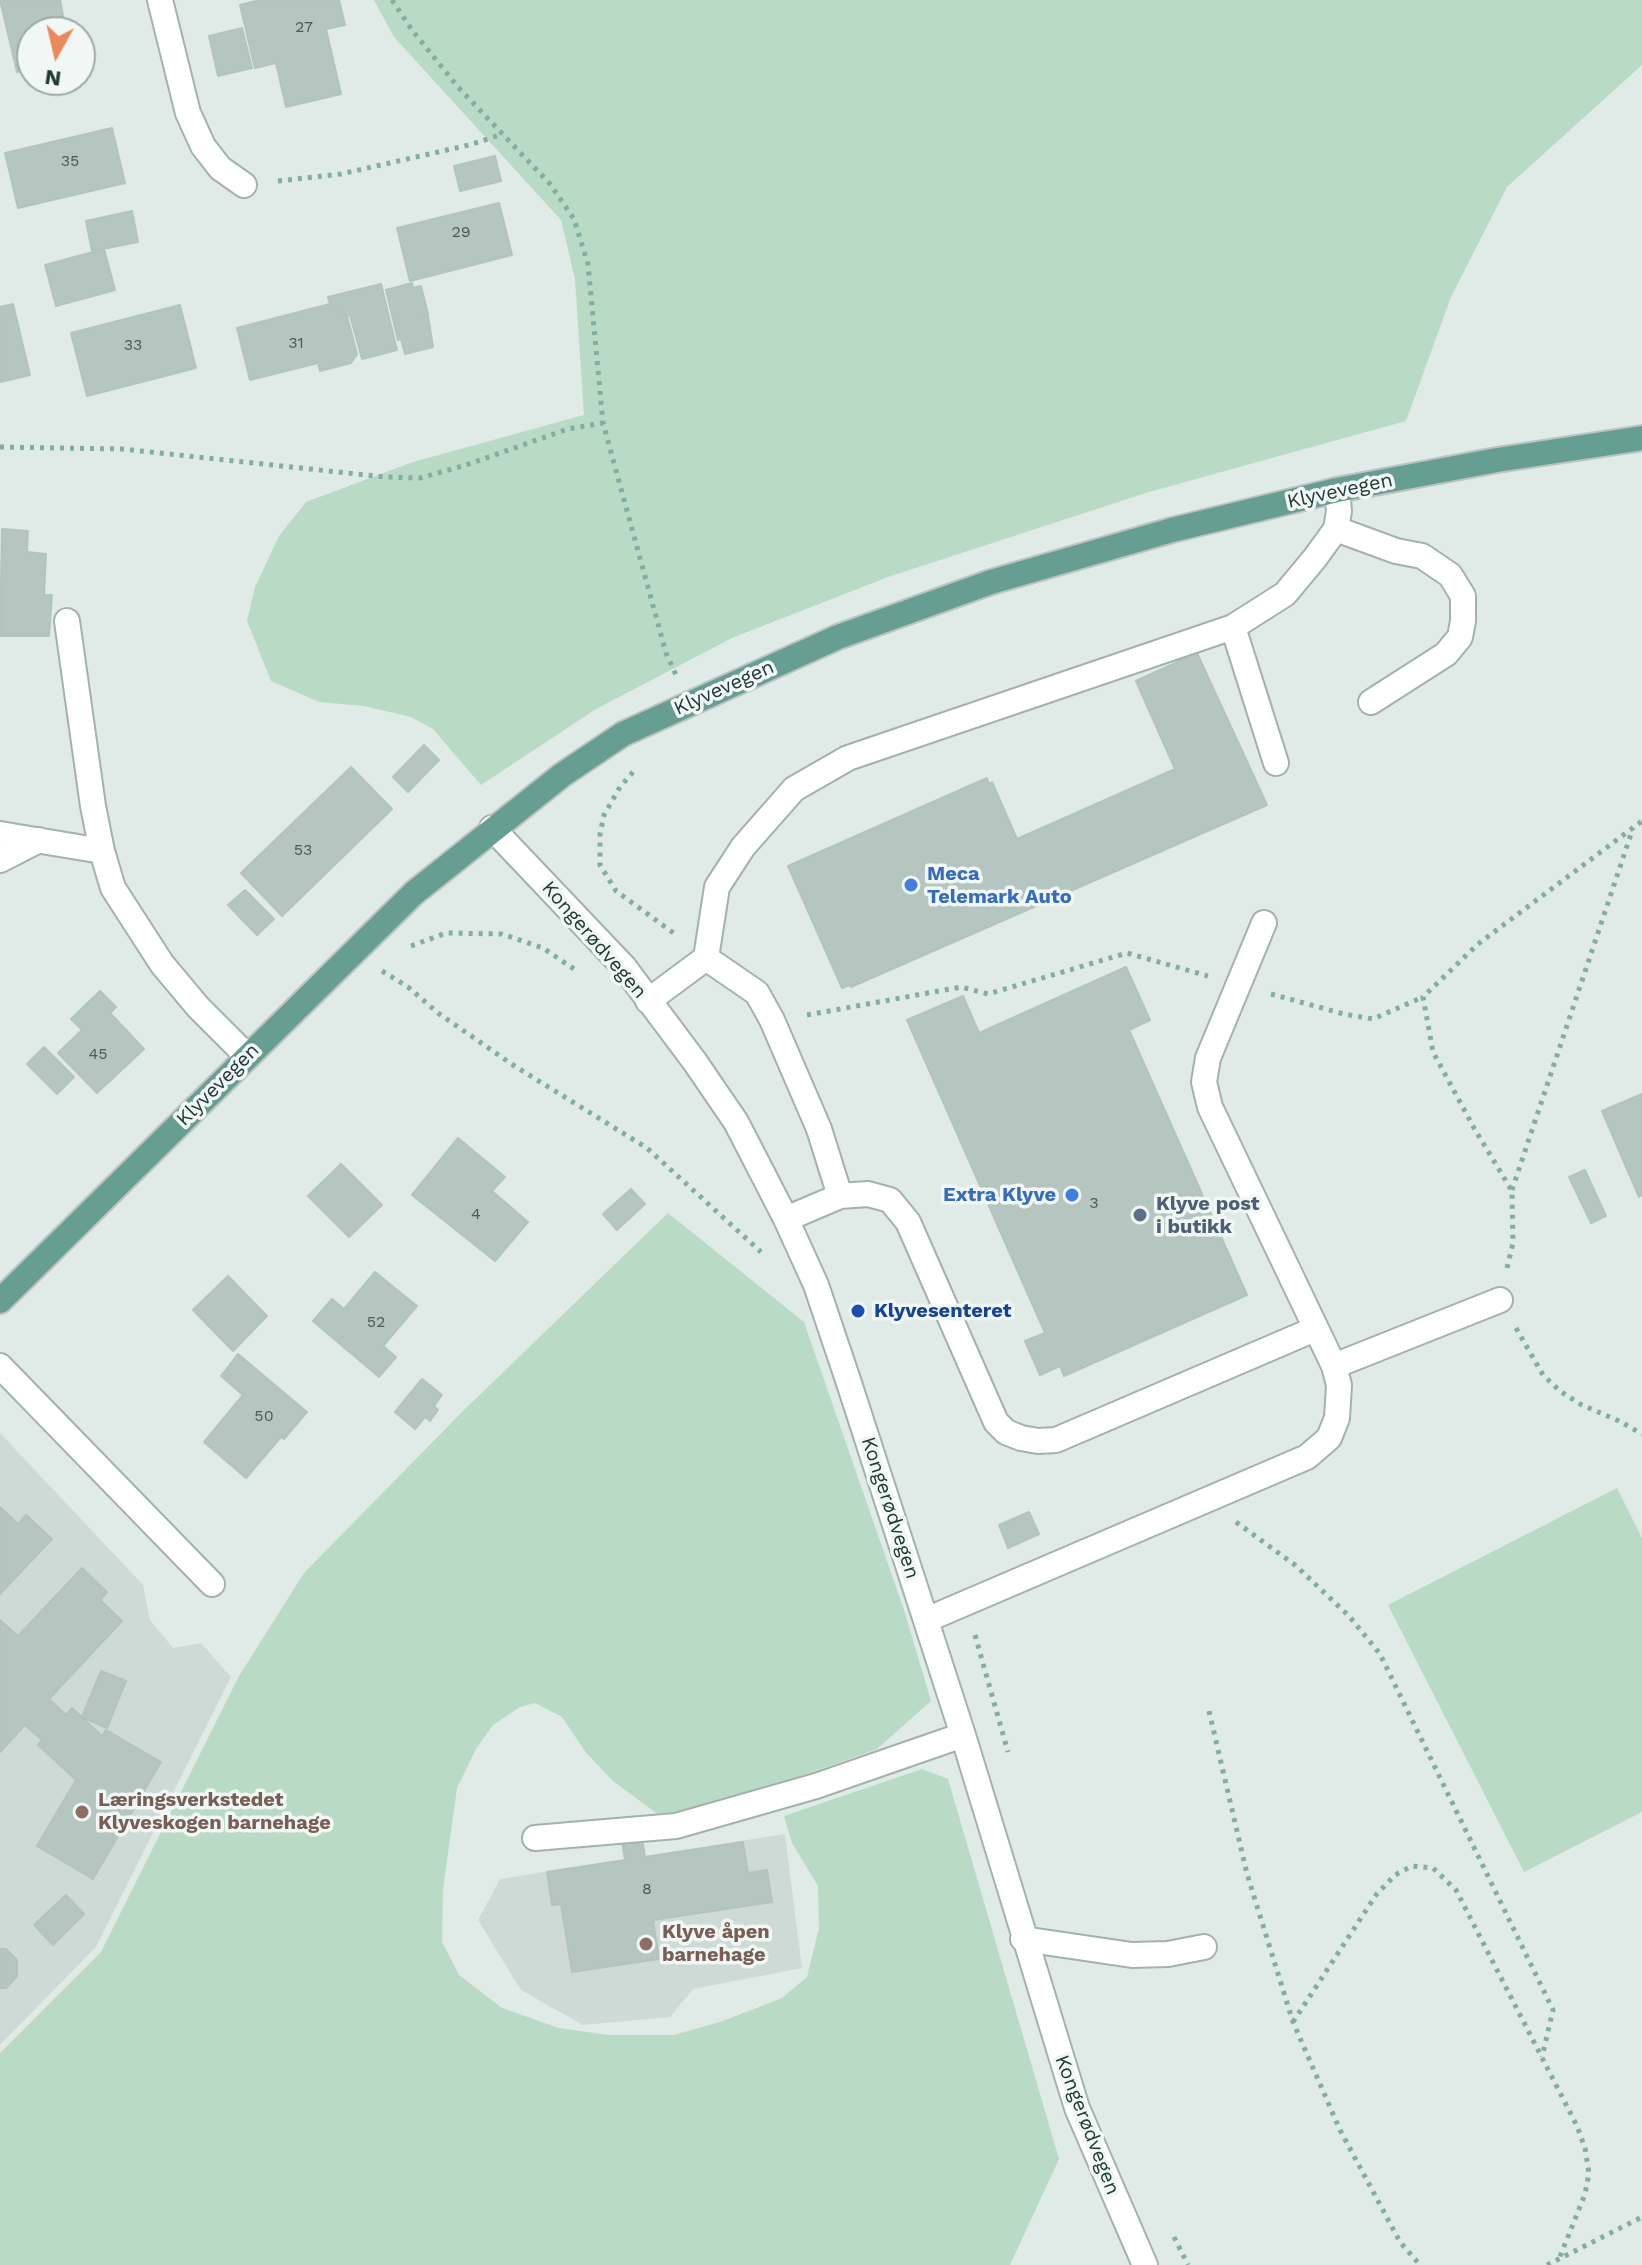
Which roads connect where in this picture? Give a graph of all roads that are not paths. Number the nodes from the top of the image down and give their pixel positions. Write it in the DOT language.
graph roads {
  1 [pos="160,0"];
  2 [pos="244,185"];
  3 [pos="1642,438"];
  4 [pos="1337,490"];
  5 [pos="1336,529"];
  6 [pos="67,621"];
  7 [pos="1233,627"];
  8 [pos="1371,702"];
  9 [pos="1276,763"];
  10 [pos="492,828"];
  11 [pos="0,834"];
  12 [pos="39,840"];
  13 [pos="102,851"];
  14 [pos="0,860"];
  15 [pos="1264,923"];
  16 [pos="706,958"];
  17 [pos="648,1001"];
  18 [pos="247,1056"];
  19 [pos="840,1196"];
  20 [pos="786,1219"];
  21 [pos="1500,1300"];
  22 [pos="0,1301"];
  23 [pos="1315,1329"];
  24 [pos="0,1366"];
  25 [pos="1334,1366"];
  26 [pos="212,1584"];
  27 [pos="926,1620"];
  28 [pos="963,1735"];
  29 [pos="535,1838"];
  30 [pos="1023,1939"];
  31 [pos="1204,1947"];
  32 [pos="1145,2265"];
  1 -- 2 [label="street"];
  3 -- 4 [label="main road, Klyvevegen"];
  4 -- 5 [label="street"];
  4 -- 10 [label="main road, Klyvevegen"];
  5 -- 7 [label="street"];
  5 -- 8 [label="street"];
  6 -- 13 [label="street"];
  7 -- 9 [label="street"];
  7 -- 16 [label="street"];
  10 -- 17 [label="street, Kongerødvegen"];
  10 -- 18 [label="main road, Klyvevegen"];
  11 -- 12 [label="street"];
  12 -- 13 [label="street"];
  12 -- 14 [label="street"];
  13 -- 18 [label="street"];
  15 -- 23 [label="street"];
  16 -- 17 [label="street"];
  16 -- 19 [label="street"];
  17 -- 20 [label="street, Kongerødvegen"];
  18 -- 22 [label="main road, Klyvevegen"];
  19 -- 20 [label="street"];
  19 -- 23 [label="street"];
  20 -- 27 [label="street, Kongerødvegen"];
  21 -- 25 [label="street"];
  23 -- 25 [label="street"];
  24 -- 26 [label="street"];
  25 -- 27 [label="street"];
  27 -- 28 [label="street, Kongerødvegen"];
  28 -- 29 [label="street"];
  28 -- 30 [label="street, Kongerødvegen"];
  30 -- 31 [label="street"];
  30 -- 32 [label="street, Kongerødvegen"];
}
